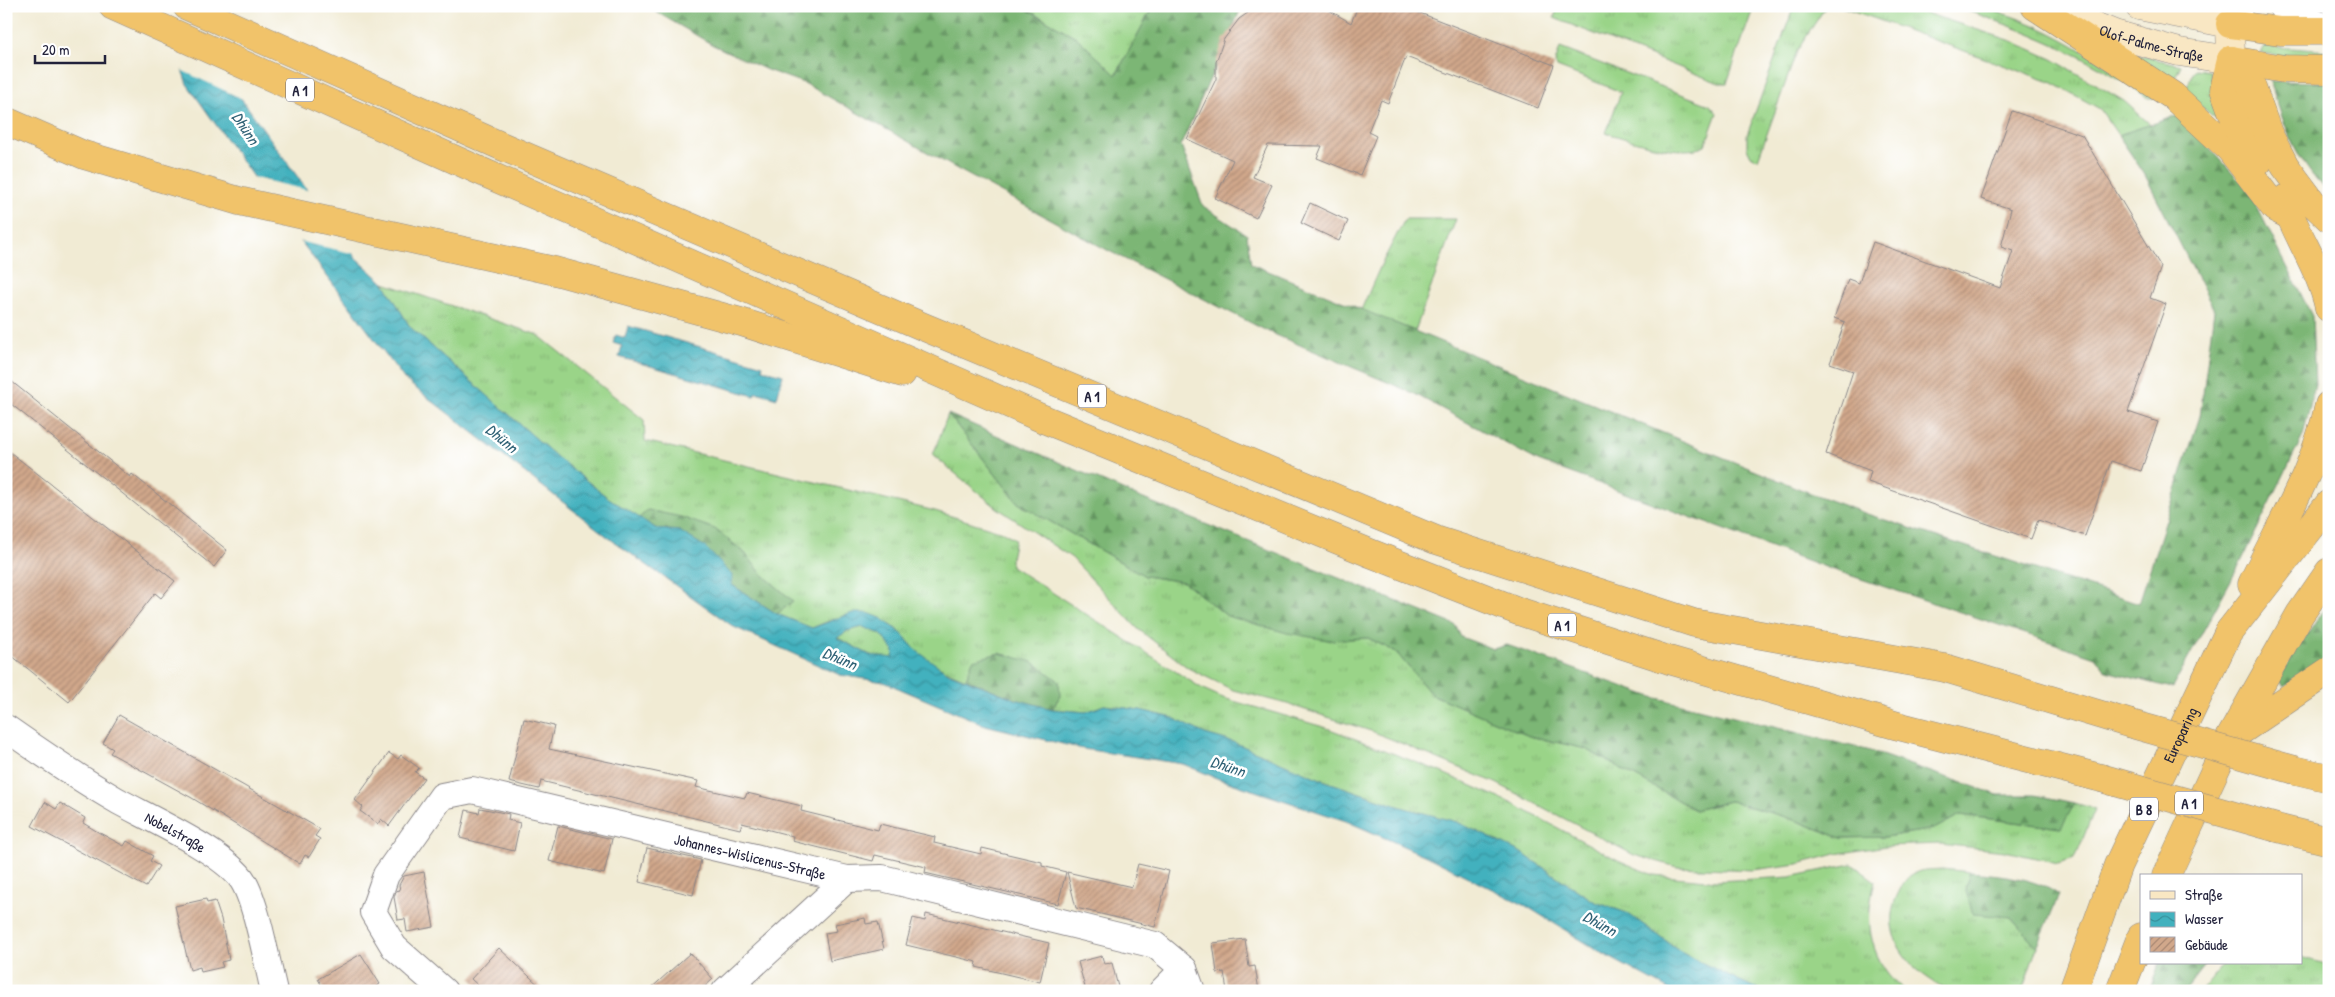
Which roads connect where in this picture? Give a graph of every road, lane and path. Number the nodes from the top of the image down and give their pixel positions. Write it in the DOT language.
graph roads {
  1 [pos="113,6"];
  2 [pos="188,6"];
  3 [pos="2035,6"];
  4 [pos="2047,6"];
  5 [pos="2282,6"];
  6 [pos="2146,7"];
  7 [pos="2230,12"];
  8 [pos="2329,30"];
  9 [pos="2232,60"];
  10 [pos="2329,70"];
  11 [pos="6,121"];
  12 [pos="2290,216"];
  13 [pos="2329,218"];
  14 [pos="2329,308"];
  15 [pos="2329,405"];
  16 [pos="1041,418"];
  17 [pos="2329,504"];
  18 [pos="2329,572"];
  19 [pos="2228,633"];
  20 [pos="2329,670"];
  21 [pos="6,728"];
  22 [pos="2230,738"];
  23 [pos="2329,778"];
  24 [pos="2329,841"];
  25 [pos="2167,874"];
  26 [pos="847,879"];
  27 [pos="2140,941"];
  28 [pos="1188,980"];
  29 [pos="274,991"];
  30 [pos="444,991"];
  31 [pos="725,991"];
  32 [pos="1162,991"];
  33 [pos="2073,991"];
  34 [pos="2120,991"];
  1 -- 16 [label="highway, A 1"];
  2 -- 23 [label="highway, A 1, bridge"];
  3 -- 12 [label="highway"];
  4 -- 9 [label="main road, Olof-Palme-Straße"];
  5 -- 8 [label="street"];
  6 -- 7 [label="main road, Olof-Palme-Straße"];
  7 -- 8 [label="highway"];
  7 -- 9 [label="main road"];
  9 -- 10 [label="highway"];
  9 -- 12 [label="highway"];
  9 -- 13 [label="highway"];
  11 -- 16 [label="highway"];
  12 -- 14 [label="highway"];
  15 -- 19 [label="highway"];
  16 -- 24 [label="highway, A 1, bridge"];
  17 -- 19 [label="highway, Europaring / B 8"];
  18 -- 22 [label="highway"];
  19 -- 33 [label="highway, Europaring / B 8"];
  20 -- 22 [label="highway"];
  21 -- 29 [label="street, Nobelstraße"];
  22 -- 25 [label="highway"];
  26 -- 28 [label="street, Johannes-Wislicenus-Straße"];
  26 -- 30 [label="street, Johannes-Wislicenus-Straße"];
  26 -- 31 [label="street"];
  27 -- 34 [label="highway"];
  28 -- 32 [label="street"];
}
